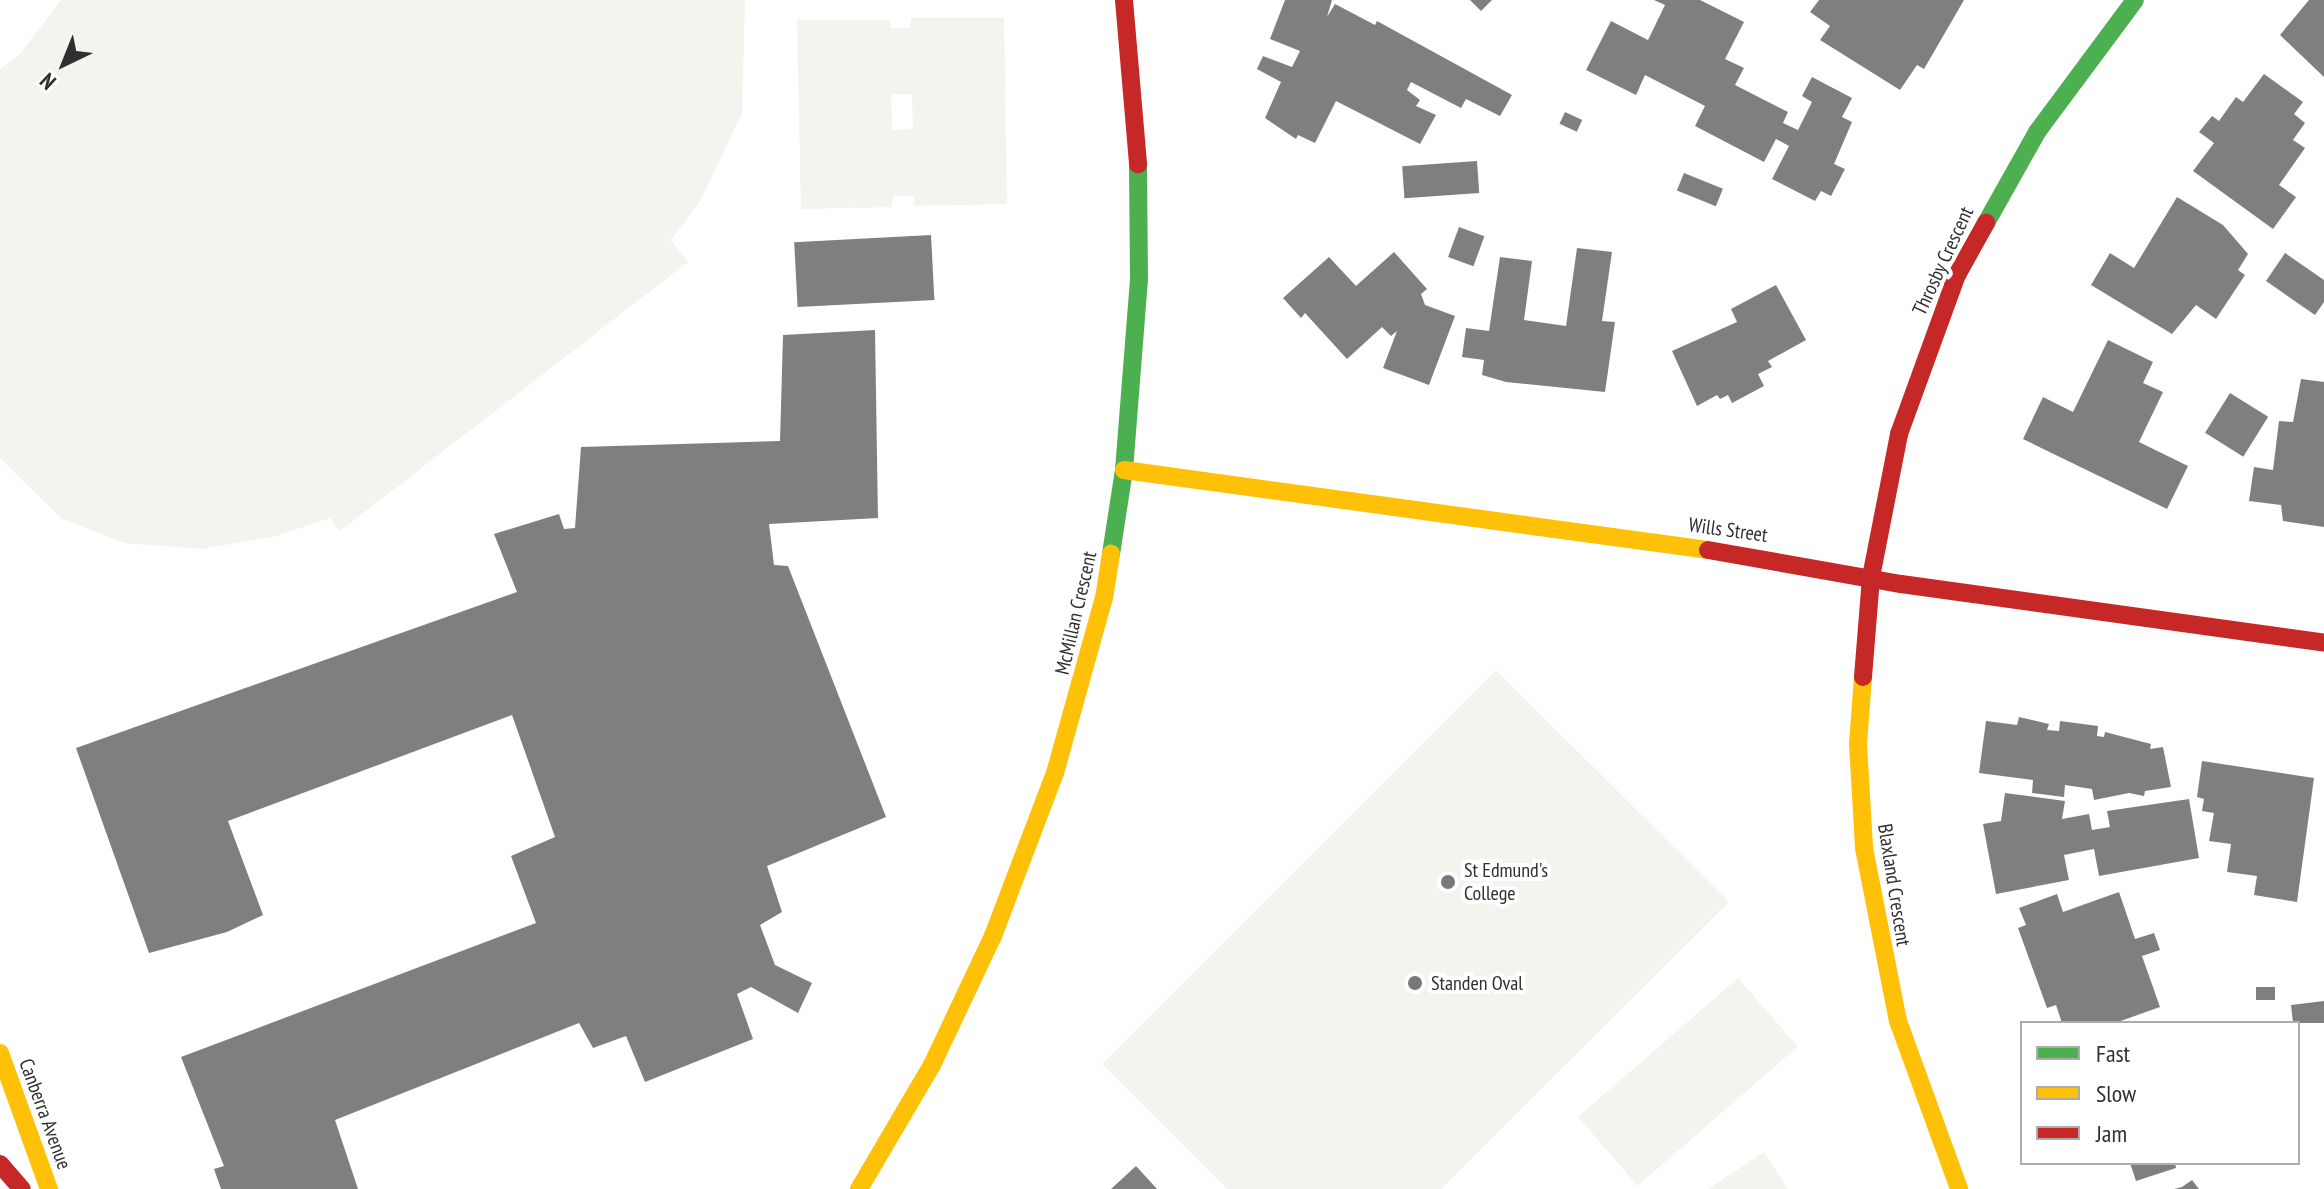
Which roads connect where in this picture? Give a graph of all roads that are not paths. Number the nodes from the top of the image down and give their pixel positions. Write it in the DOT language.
graph roads {
  1 [pos="1124,0"];
  2 [pos="2135,0"];
  3 [pos="1124,470"];
  4 [pos="1871,577"];
  5 [pos="2324,643"];
  6 [pos="0,1053"];
  7 [pos="0,1164"];
  8 [pos="22,1189"];
  9 [pos="49,1189"];
  10 [pos="859,1189"];
  11 [pos="1959,1189"];
  1 -- 3 [label="main road, McMillan Crescent"];
  2 -- 4 [label="main road, Throsby Crescent"];
  3 -- 4 [label="main road, Wills Street"];
  3 -- 10 [label="main road, McMillan Crescent"];
  4 -- 5 [label="main road, Wills Street"];
  4 -- 11 [label="main road, Blaxland Crescent"];
  6 -- 9 [label="main road, Canberra Avenue"];
  7 -- 8 [label="main road"];
}
